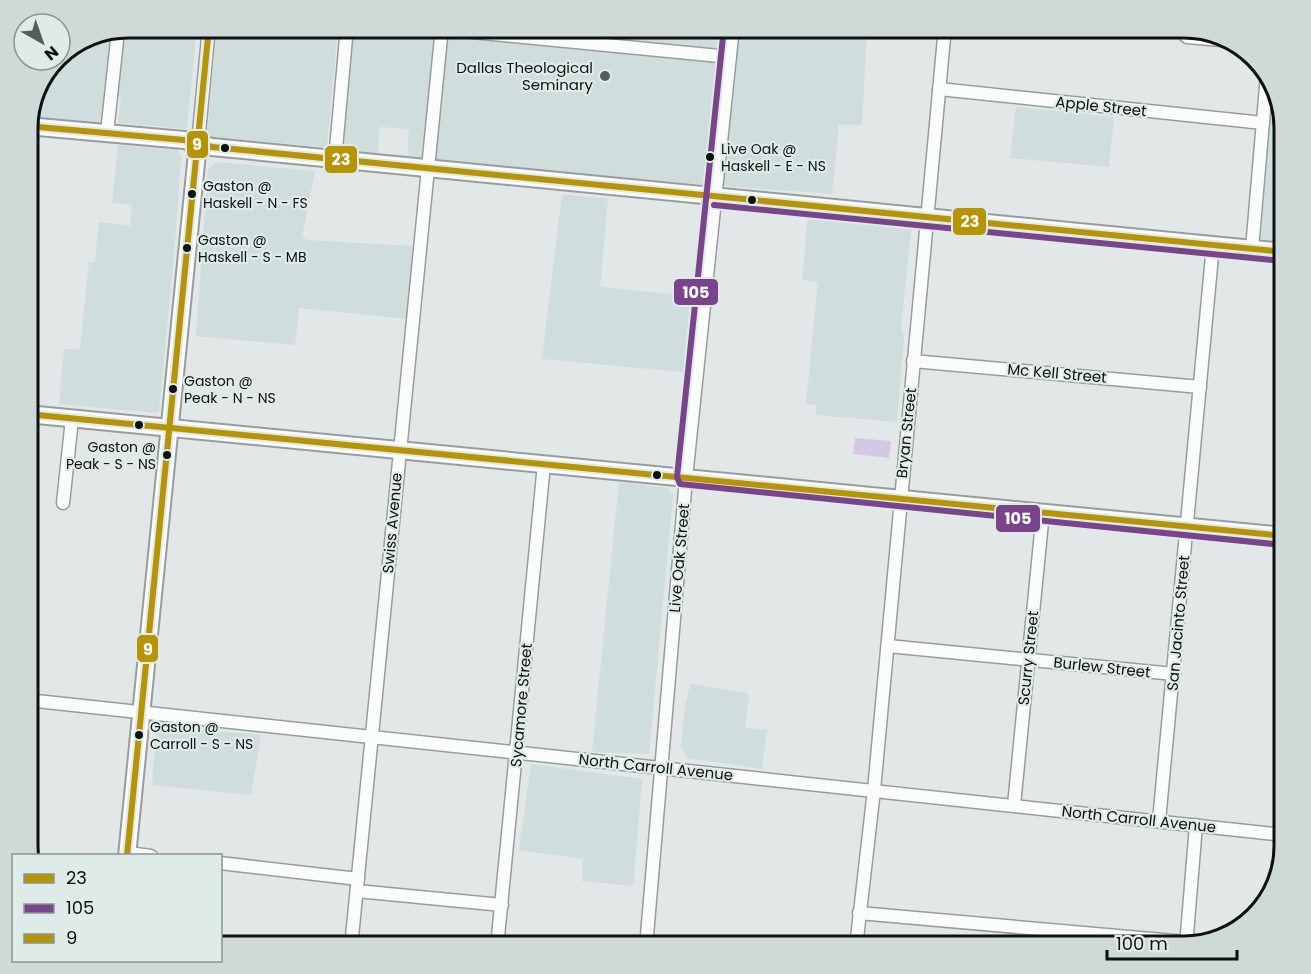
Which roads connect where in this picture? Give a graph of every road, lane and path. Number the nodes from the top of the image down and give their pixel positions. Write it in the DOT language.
graph roads {
  1 [pos="208,38"];
  2 [pos="347,38"];
  3 [pos="441,38"];
  4 [pos="541,38"];
  5 [pos="732,38"];
  6 [pos="944,38"];
  7 [pos="117,39"];
  8 [pos="730,57"];
  9 [pos="939,89"];
  10 [pos="1266,92"];
  11 [pos="1263,123"];
  12 [pos="38,127"];
  13 [pos="107,133"];
  14 [pos="198,143"];
  15 [pos="335,160"];
  16 [pos="428,170"];
  17 [pos="715,196"];
  18 [pos="927,218"];
  19 [pos="1213,245"];
  20 [pos="1252,249"];
  21 [pos="1274,251"];
  22 [pos="913,361"];
  23 [pos="1200,387"];
  24 [pos="38,415"];
  25 [pos="72,419"];
  26 [pos="170,428"];
  27 [pos="399,450"];
  28 [pos="544,464"];
  29 [pos="686,478"];
  30 [pos="900,498"];
  31 [pos="63,503"];
  32 [pos="1043,512"];
  33 [pos="1187,526"];
  34 [pos="1274,535"];
  35 [pos="888,646"];
  36 [pos="1028,659"];
  37 [pos="1174,674"];
  38 [pos="38,701"];
  39 [pos="141,711"];
  40 [pos="371,737"];
  41 [pos="516,752"];
  42 [pos="661,767"];
  43 [pos="874,790"];
  44 [pos="1014,805"];
  45 [pos="1158,821"];
  46 [pos="1196,825"];
  47 [pos="1274,834"];
  48 [pos="128,854"];
  49 [pos="222,863"];
  50 [pos="357,885"];
  51 [pos="502,905"];
  52 [pos="859,913"];
  53 [pos="352,937"];
  54 [pos="498,937"];
  55 [pos="647,937"];
  56 [pos="857,937"];
  57 [pos="1112,937"];
  58 [pos="1187,937"];
  1 -- 14 [label="street"];
  2 -- 15 [label="street"];
  3 -- 16 [label="street, Swiss Avenue"];
  4 -- 8 [label="street"];
  5 -- 8 [label="street, Live Oak Street"];
  6 -- 9 [label="street, Bryan Street"];
  7 -- 13 [label="street"];
  8 -- 17 [label="street, Live Oak Street"];
  9 -- 11 [label="street, Apple Street"];
  9 -- 18 [label="street, Bryan Street"];
  10 -- 11 [label="street"];
  11 -- 20 [label="street"];
  12 -- 13 [label="main road"];
  13 -- 14 [label="main road"];
  14 -- 15 [label="main road"];
  14 -- 26 [label="main road"];
  15 -- 16 [label="main road"];
  16 -- 17 [label="main road"];
  16 -- 27 [label="street, Swiss Avenue"];
  17 -- 18 [label="main road"];
  17 -- 29 [label="street, Live Oak Street"];
  18 -- 19 [label="main road"];
  18 -- 22 [label="street, Bryan Street"];
  19 -- 20 [label="main road"];
  19 -- 23 [label="street, San Jacinto Street"];
  20 -- 21 [label="main road"];
  22 -- 23 [label="street, Mc Kell Street"];
  22 -- 30 [label="street, Bryan Street"];
  23 -- 33 [label="street, San Jacinto Street"];
  24 -- 25 [label="main road"];
  25 -- 26 [label="main road"];
  25 -- 31 [label="street"];
  26 -- 27 [label="main road"];
  26 -- 39 [label="main road"];
  27 -- 28 [label="main road"];
  27 -- 40 [label="street, Swiss Avenue"];
  28 -- 29 [label="main road"];
  28 -- 41 [label="street, Sycamore Street"];
  29 -- 30 [label="main road"];
  29 -- 42 [label="street, Live Oak Street"];
  30 -- 32 [label="main road"];
  30 -- 35 [label="street, Bryan Street"];
  32 -- 33 [label="main road"];
  32 -- 36 [label="street, Scurry Street"];
  33 -- 34 [label="main road"];
  33 -- 37 [label="street, San Jacinto Street"];
  35 -- 36 [label="street, Burlew Street"];
  35 -- 43 [label="street, Bryan Street"];
  36 -- 37 [label="street, Burlew Street"];
  36 -- 44 [label="street, Scurry Street"];
  37 -- 45 [label="street, San Jacinto Street"];
  38 -- 39 [label="street, North Carroll Avenue"];
  39 -- 40 [label="street, North Carroll Avenue"];
  39 -- 48 [label="main road"];
  40 -- 41 [label="street, North Carroll Avenue"];
  40 -- 50 [label="street, Swiss Avenue"];
  41 -- 42 [label="street, North Carroll Avenue"];
  41 -- 51 [label="street, Sycamore Street"];
  42 -- 43 [label="street, North Carroll Avenue"];
  42 -- 55 [label="street, Live Oak Street"];
  43 -- 44 [label="street, North Carroll Avenue"];
  43 -- 52 [label="street, Bryan Street"];
  44 -- 45 [label="street, North Carroll Avenue"];
  45 -- 46 [label="street, North Carroll Avenue"];
  46 -- 47 [label="street, North Carroll Avenue"];
  46 -- 58 [label="street"];
  49 -- 50 [label="street"];
  50 -- 51 [label="street"];
  50 -- 53 [label="street, Swiss Avenue"];
  51 -- 54 [label="street, Sycamore Street"];
  52 -- 56 [label="street, Bryan Street"];
  52 -- 57 [label="street"];
}
